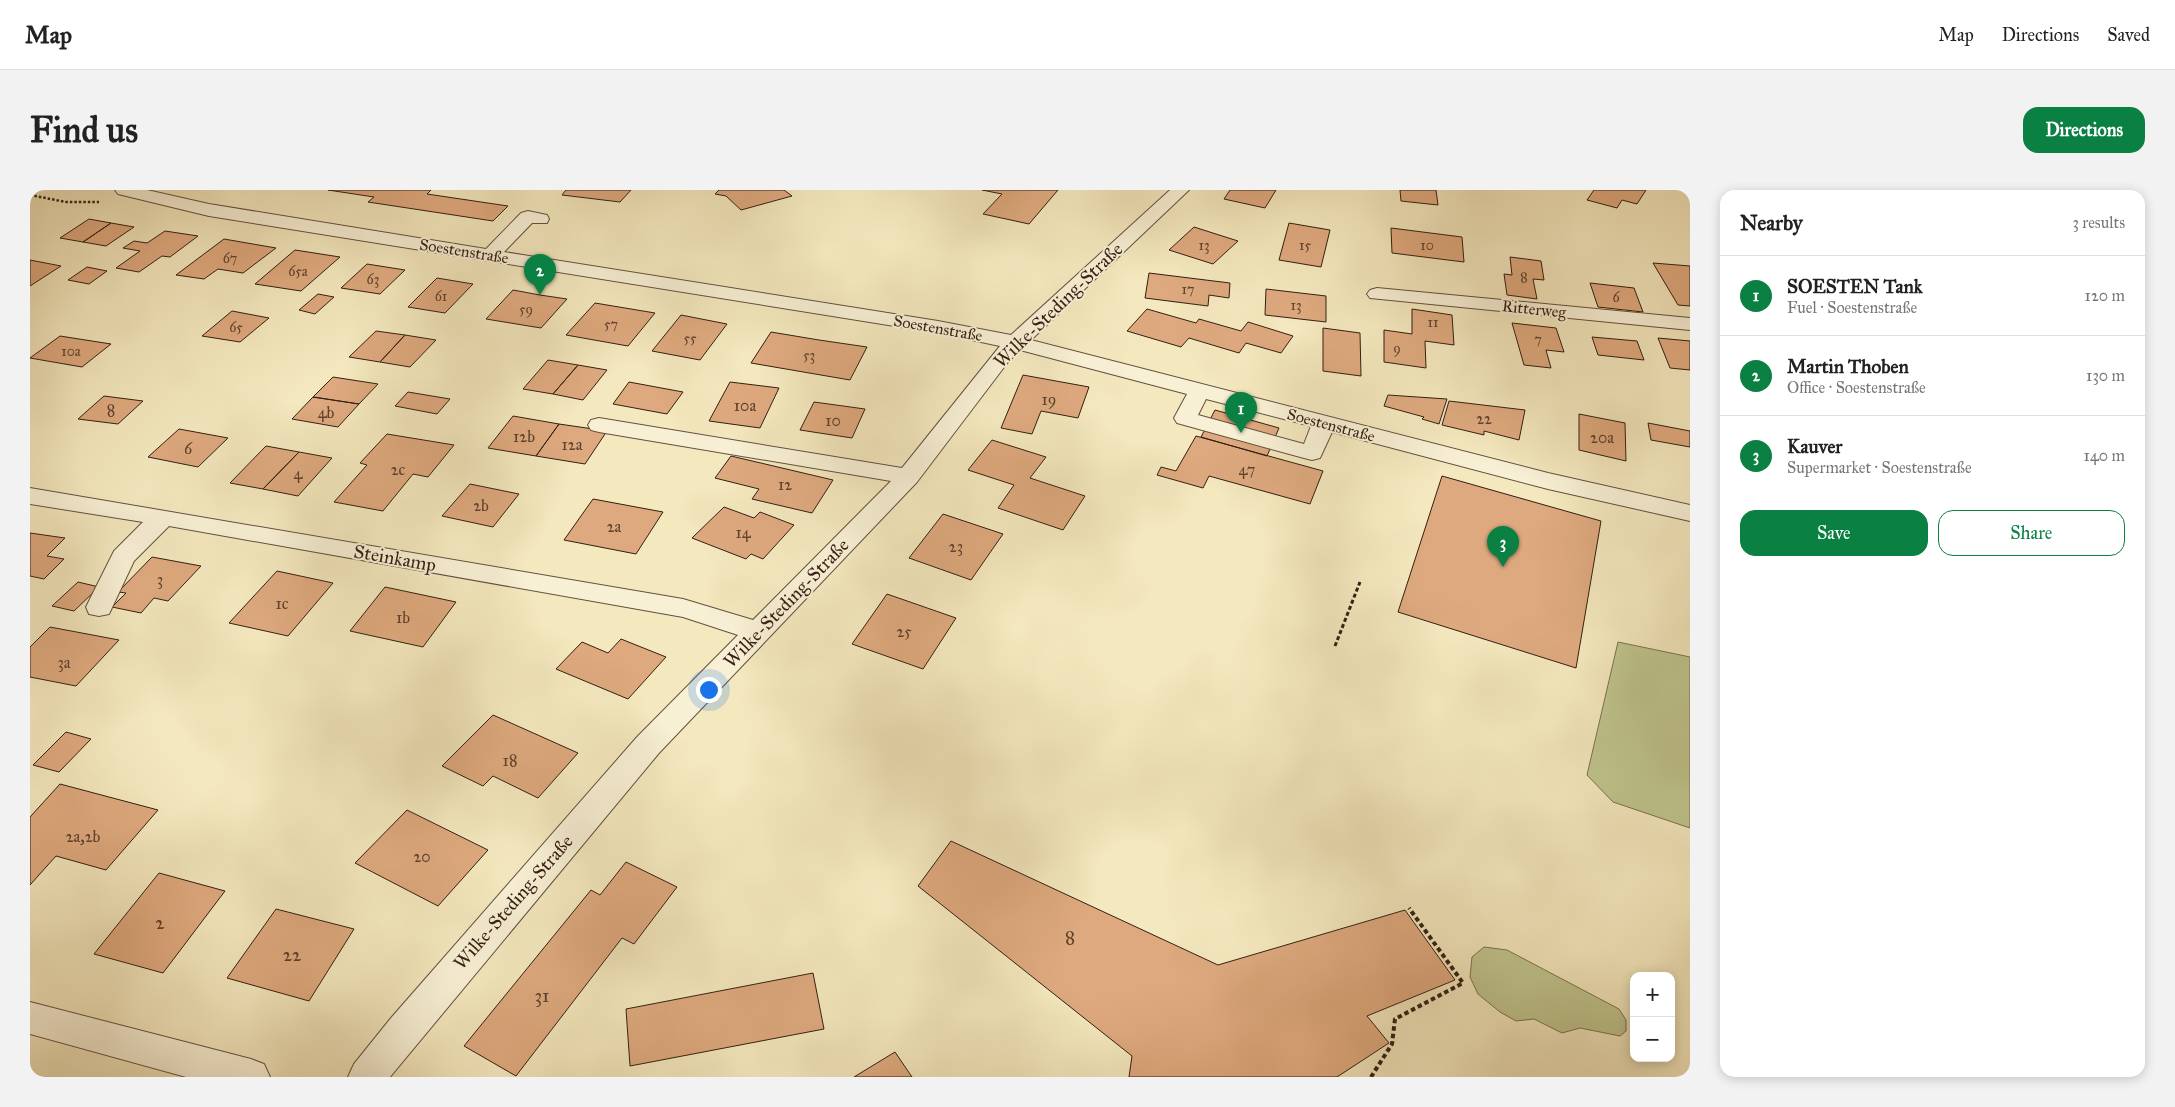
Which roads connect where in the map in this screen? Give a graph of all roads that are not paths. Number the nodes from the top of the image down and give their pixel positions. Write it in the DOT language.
graph roads {
  1 [pos="1180,190"];
  2 [pos="129,191"];
  3 [pos="168,196"];
  4 [pos="540,219"];
  5 [pos="490,255"];
  6 [pos="1377,294"];
  7 [pos="1690,324"];
  8 [pos="1014,342"];
  9 [pos="1200,390"];
  10 [pos="1324,423"];
  11 [pos="599,426"];
  12 [pos="908,476"];
  13 [pos="30,496"];
  14 [pos="1690,513"];
  15 [pos="163,517"];
  16 [pos="99,607"];
  17 [pos="757,632"];
  18 [pos="30,1018"];
  19 [pos="251,1077"];
  20 [pos="368,1077"];
  1 -- 8 [label="street, Wilke-Steding-Straße"];
  2 -- 3 [label="street, Soestenstraße"];
  3 -- 5 [label="street, Soestenstraße"];
  4 -- 5 [label="street"];
  5 -- 8 [label="street, Soestenstraße"];
  6 -- 7 [label="street, Ritterweg"];
  8 -- 9 [label="street, Soestenstraße"];
  8 -- 12 [label="street, Wilke-Steding-Straße"];
  9 -- 10 [label="street, Soestenstraße"];
  9 -- 10 [label="street"];
  10 -- 14 [label="street, Soestenstraße"];
  11 -- 12 [label="street"];
  12 -- 17 [label="street, Wilke-Steding-Straße"];
  13 -- 15 [label="street, Steinkamp"];
  15 -- 16 [label="street"];
  15 -- 17 [label="street, Steinkamp"];
  17 -- 20 [label="street, Wilke-Steding-Straße"];
  18 -- 19 [label="street"];
}
